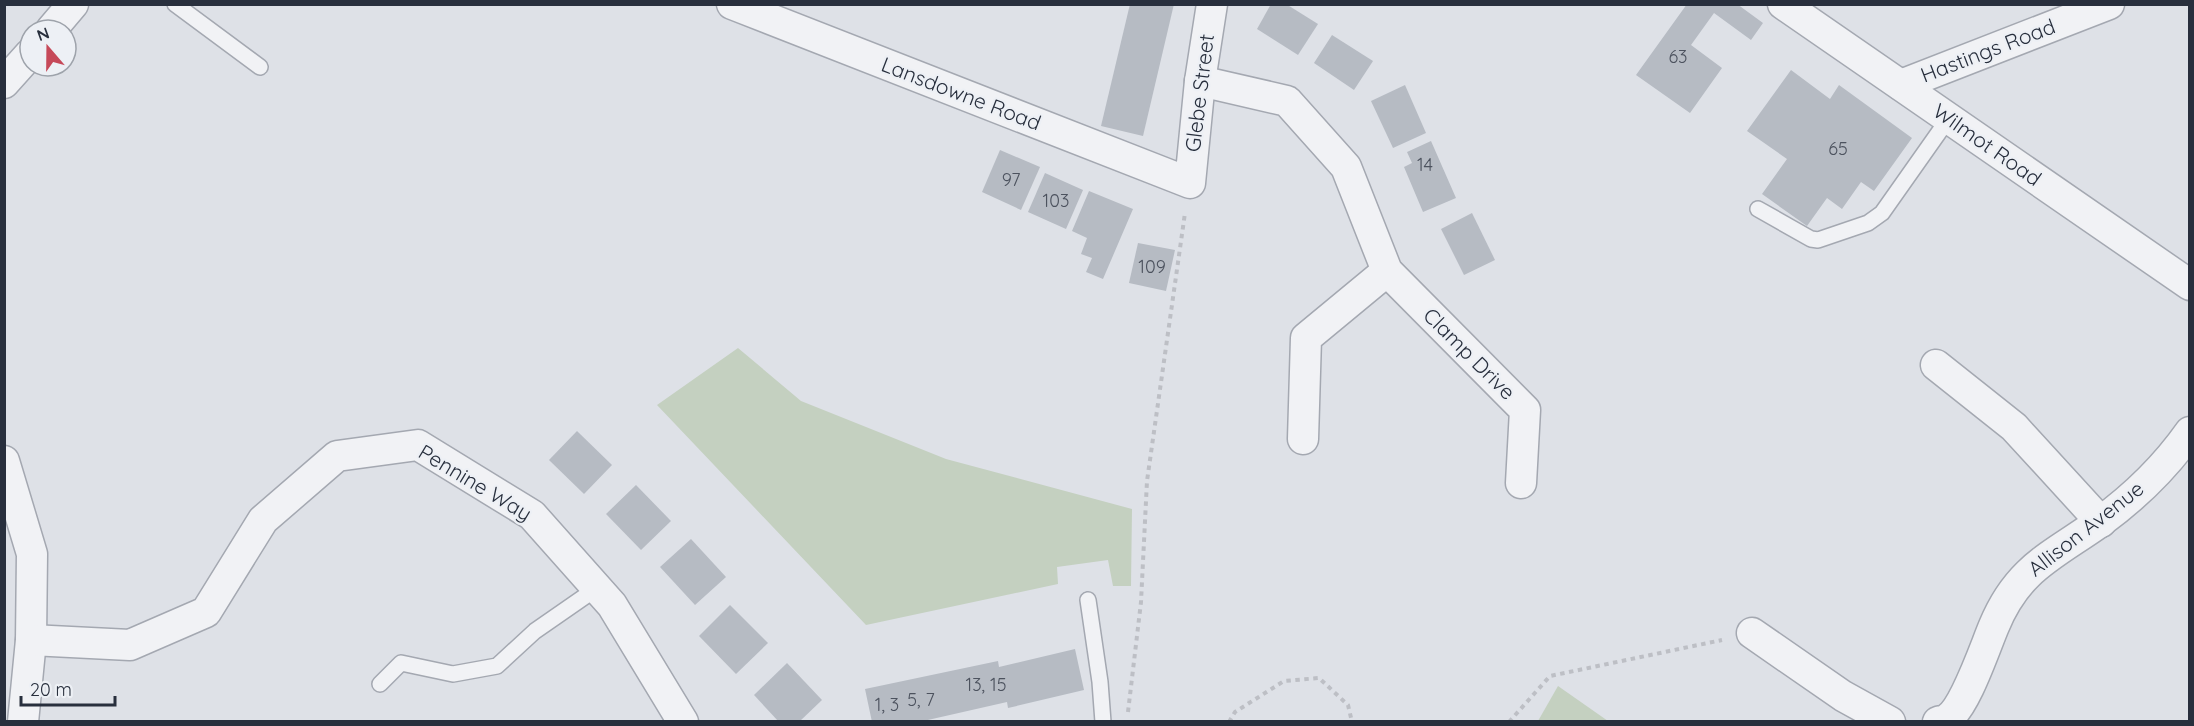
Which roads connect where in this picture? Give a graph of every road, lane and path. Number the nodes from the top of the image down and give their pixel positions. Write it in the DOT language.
graph roads {
  1 [pos="73,4"];
  2 [pos="175,4"];
  3 [pos="732,4"];
  4 [pos="1212,4"];
  5 [pos="1783,4"];
  6 [pos="2109,4"];
  7 [pos="61,18"];
  8 [pos="18,67"];
  9 [pos="260,67"];
  10 [pos="1200,81"];
  11 [pos="4,83"];
  12 [pos="1901,85"];
  13 [pos="1949,118"];
  14 [pos="1190,183"];
  15 [pos="1758,208"];
  16 [pos="1387,272"];
  17 [pos="2190,285"];
  18 [pos="1936,366"];
  19 [pos="2190,432"];
  20 [pos="1303,439"];
  21 [pos="4,461"];
  22 [pos="1521,483"];
  23 [pos="2101,522"];
  24 [pos="597,588"];
  25 [pos="1088,600"];
  26 [pos="1752,633"];
  27 [pos="31,639"];
  28 [pos="380,684"];
  29 [pos="23,722"];
  30 [pos="683,722"];
  31 [pos="1103,722"];
  32 [pos="1127,722"];
  33 [pos="1228,722"];
  34 [pos="1352,722"];
  35 [pos="1509,722"];
  36 [pos="1890,722"];
  37 [pos="1938,722"];
  1 -- 7 [label="street"];
  2 -- 9 [label="lane"];
  3 -- 14 [label="street, Lansdowne Road"];
  4 -- 10 [label="street, Glebe Street"];
  5 -- 12 [label="street, Wilmot Road"];
  6 -- 12 [label="street, Hastings Road"];
  8 -- 11 [label="street"];
  10 -- 14 [label="street, Glebe Street"];
  10 -- 16 [label="street, Clamp Drive"];
  12 -- 13 [label="street, Wilmot Road"];
  13 -- 15 [label="lane"];
  13 -- 17 [label="street, Wilmot Road"];
  14 -- 32 [label="path"];
  16 -- 20 [label="street"];
  16 -- 22 [label="street, Clamp Drive"];
  18 -- 23 [label="street"];
  19 -- 23 [label="street, Allison Avenue"];
  21 -- 27 [label="street"];
  23 -- 37 [label="street, Allison Avenue"];
  24 -- 27 [label="street, Pennine Way"];
  24 -- 28 [label="lane"];
  24 -- 30 [label="street, Pennine Way"];
  25 -- 31 [label="lane"];
  26 -- 35 [label="path"];
  26 -- 36 [label="street"];
  27 -- 29 [label="street"];
  33 -- 34 [label="path"];
}
